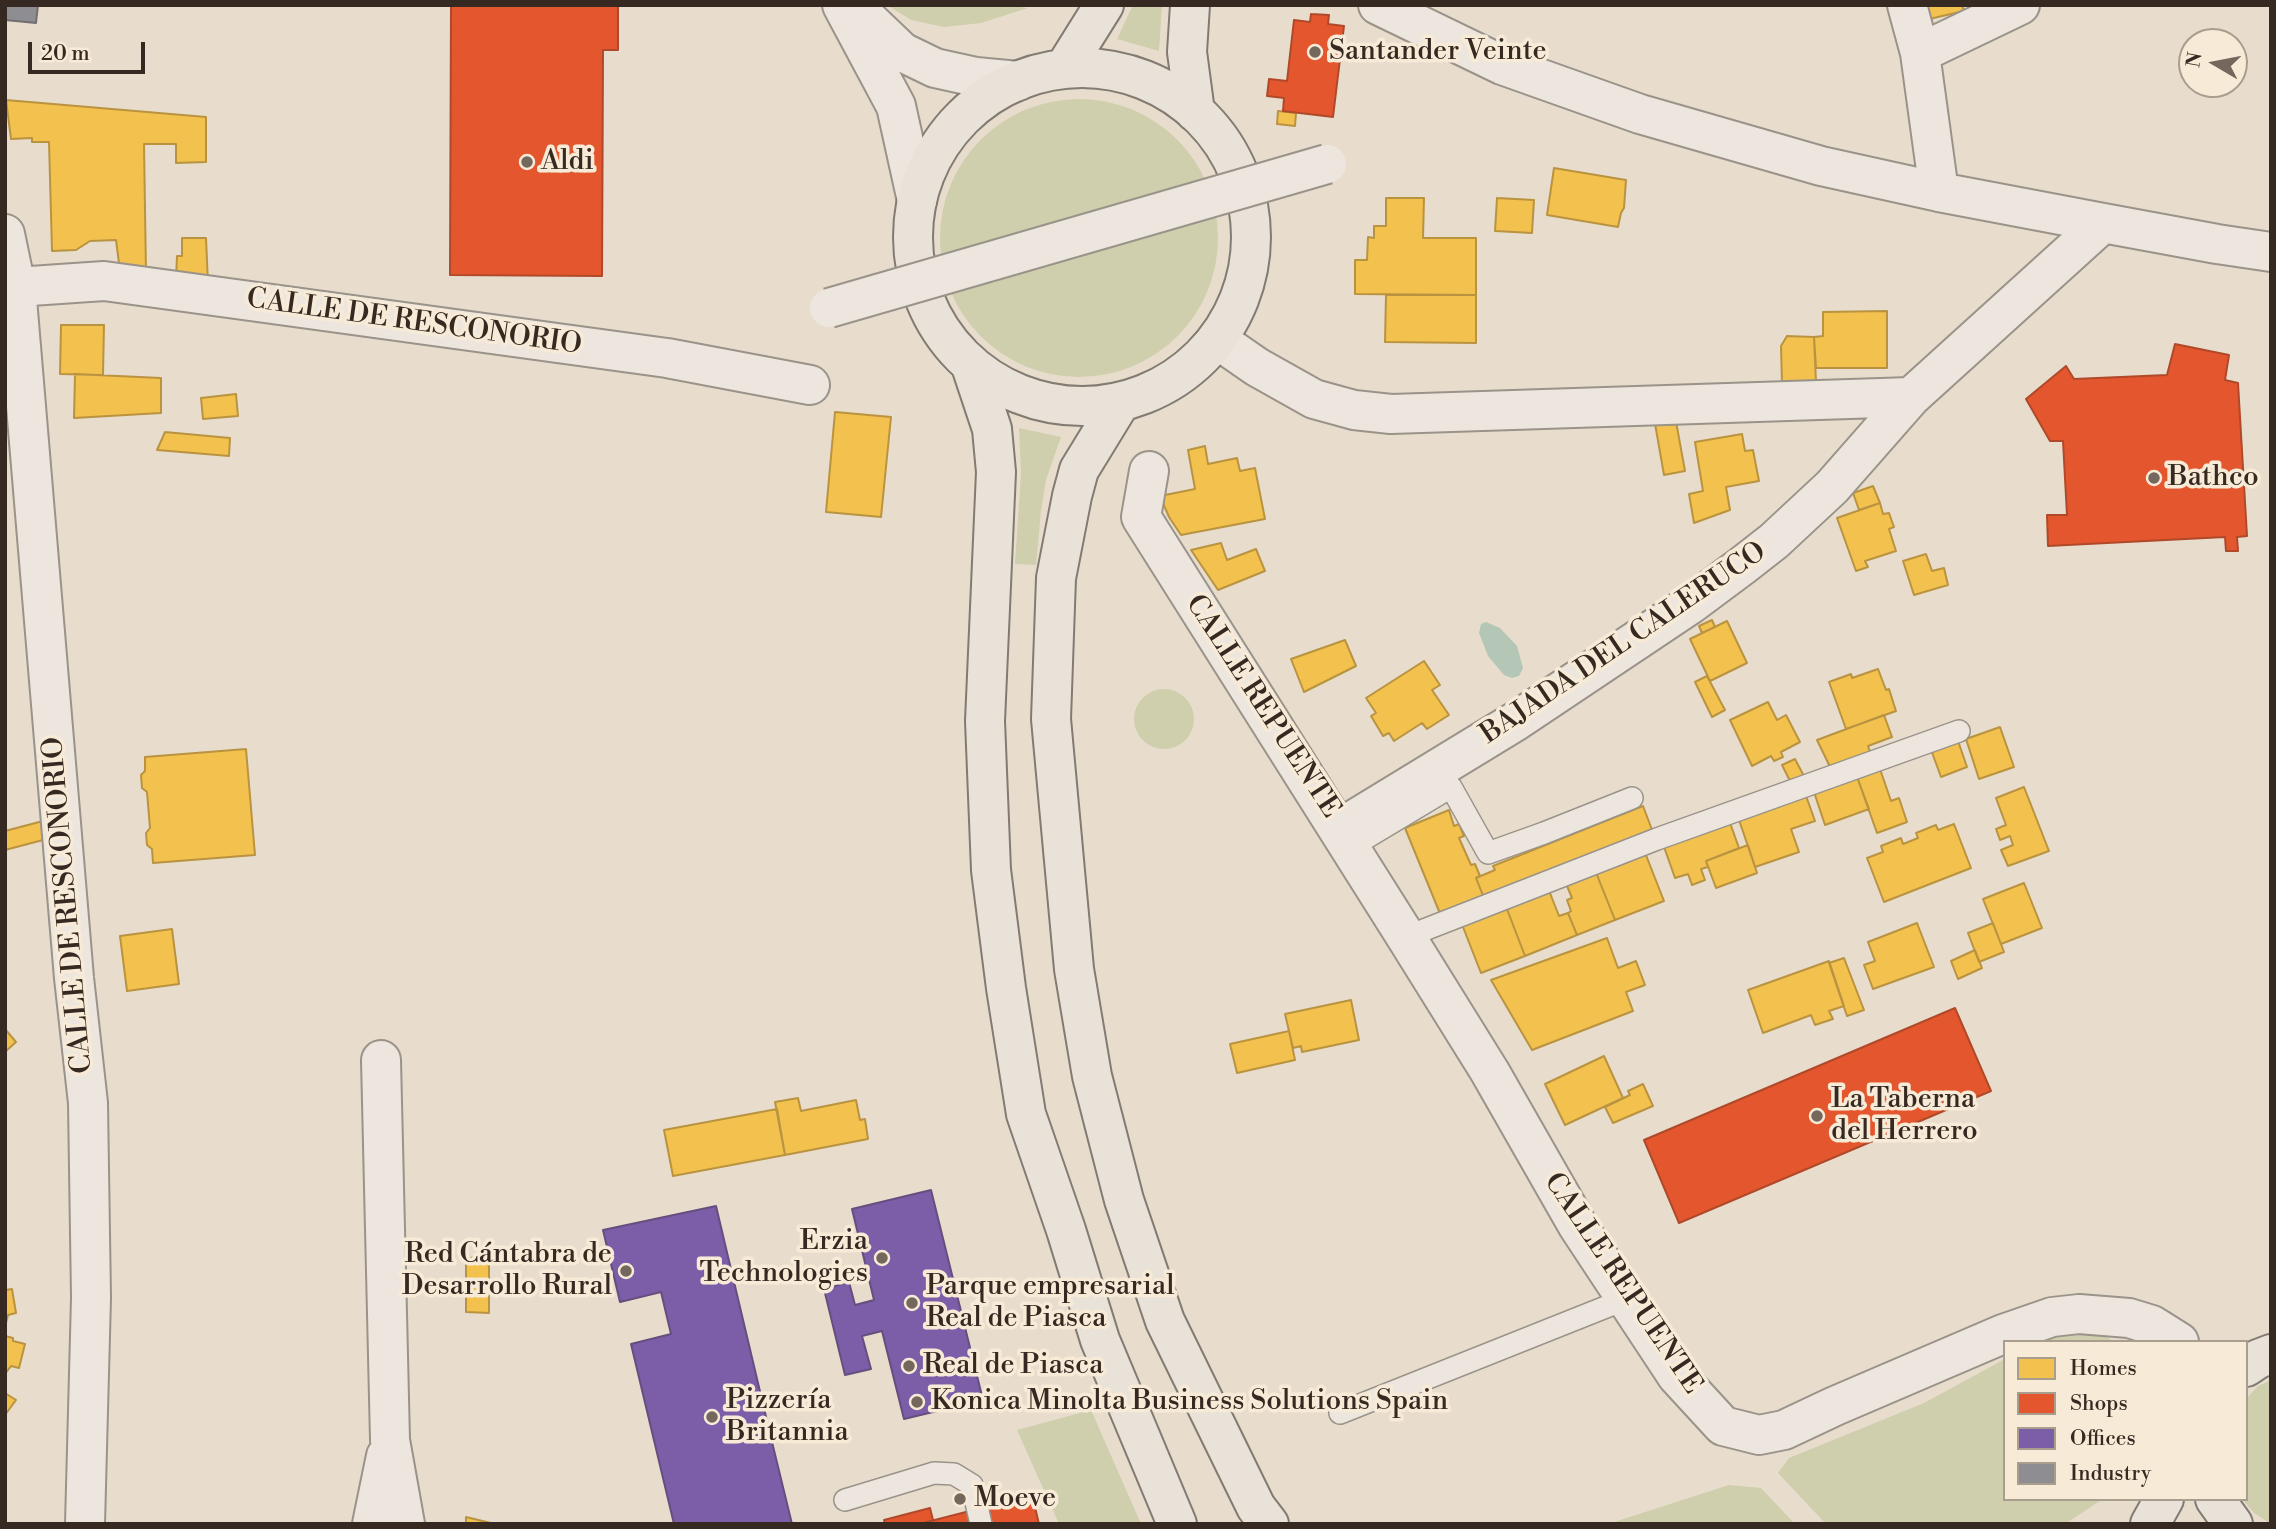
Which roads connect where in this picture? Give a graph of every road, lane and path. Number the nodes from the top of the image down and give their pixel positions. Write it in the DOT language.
graph roads {
  1 [pos="842,5"];
  2 [pos="853,5"];
  3 [pos="1104,5"];
  4 [pos="1190,5"];
  5 [pos="1378,5"];
  6 [pos="1907,5"];
  7 [pos="2020,5"];
  8 [pos="1920,53"];
  9 [pos="1064,69"];
  10 [pos="1018,81"];
  11 [pos="1195,112"];
  12 [pos="1327,164"];
  13 [pos="1939,192"];
  14 [pos="917,201"];
  15 [pos="2104,223"];
  16 [pos="5,234"];
  17 [pos="2271,252"];
  18 [pos="16,288"];
  19 [pos="829,308"];
  20 [pos="1218,340"];
  21 [pos="971,366"];
  22 [pos="810,385"];
  23 [pos="1911,397"];
  24 [pos="1120,403"];
  25 [pos="1149,471"];
  26 [pos="1959,730"];
  27 [pos="1632,798"];
  28 [pos="1345,838"];
  29 [pos="1406,937"];
  30 [pos="382,1060"];
  31 [pos="1626,1299"];
  32 [pos="2176,1340"];
  33 [pos="2271,1354"];
  34 [pos="2248,1366"];
  35 [pos="1340,1413"];
  36 [pos="390,1440"];
  37 [pos="845,1500"];
  38 [pos="2163,1501"];
  39 [pos="2216,1501"];
  40 [pos="85,1524"];
  41 [pos="372,1524"];
  42 [pos="405,1524"];
  43 [pos="981,1524"];
  44 [pos="1177,1524"];
  45 [pos="1269,1524"];
  46 [pos="2150,1524"];
  47 [pos="2232,1524"];
  1 -- 14 [label="street"];
  2 -- 10 [label="street"];
  3 -- 9 [label="main road"];
  4 -- 11 [label="main road"];
  5 -- 13 [label="street"];
  6 -- 8 [label="street"];
  7 -- 8 [label="street"];
  8 -- 13 [label="street"];
  9 -- 10 [label="main road"];
  9 -- 11 [label="main road"];
  10 -- 14 [label="main road"];
  11 -- 20 [label="main road"];
  12 -- 19 [label="street, bridge"];
  13 -- 15 [label="street"];
  14 -- 21 [label="main road"];
  15 -- 17 [label="street"];
  15 -- 23 [label="street, BAJADA DEL CALERUCO"];
  16 -- 18 [label="street, CALLE DE RESCONORIO"];
  18 -- 22 [label="street, CALLE DE RESCONORIO"];
  18 -- 40 [label="street, CALLE DE RESCONORIO"];
  20 -- 23 [label="street"];
  20 -- 24 [label="main road"];
  21 -- 24 [label="main road"];
  21 -- 44 [label="main road"];
  23 -- 28 [label="street, BAJADA DEL CALERUCO"];
  24 -- 45 [label="main road"];
  25 -- 28 [label="street, CALLE REPUENTE"];
  26 -- 29 [label="lane"];
  27 -- 28 [label="lane"];
  28 -- 29 [label="street, CALLE REPUENTE"];
  29 -- 31 [label="street, CALLE REPUENTE"];
  30 -- 36 [label="street"];
  31 -- 32 [label="street, CALLE REPUENTE"];
  31 -- 35 [label="lane"];
  33 -- 34 [label="main road"];
  36 -- 41 [label="street"];
  36 -- 42 [label="street"];
  37 -- 43 [label="lane"];
  38 -- 46 [label="main road"];
  39 -- 47 [label="main road"];
}
